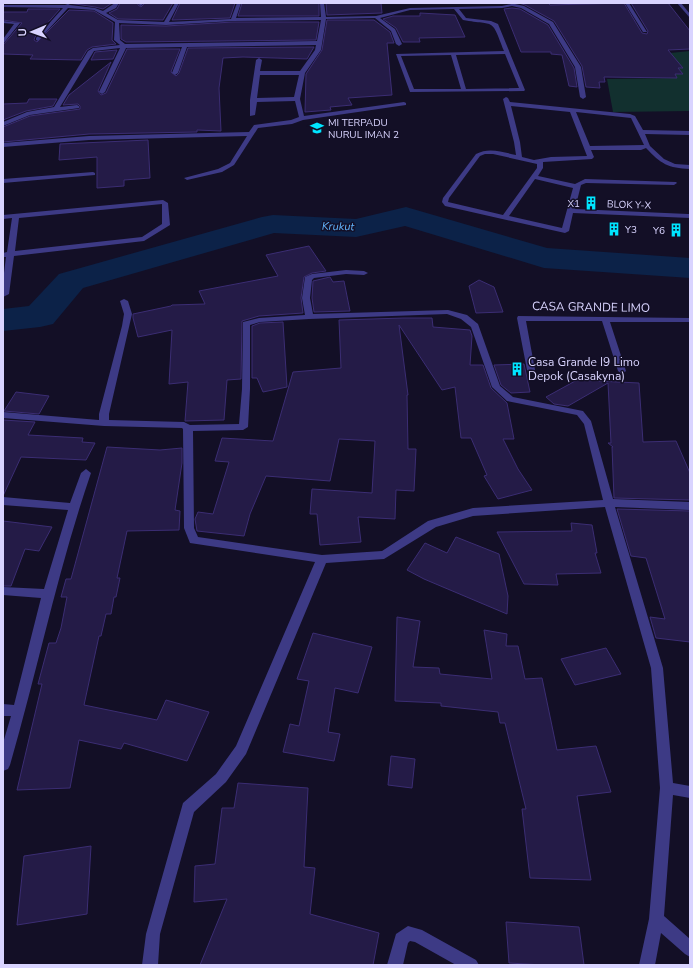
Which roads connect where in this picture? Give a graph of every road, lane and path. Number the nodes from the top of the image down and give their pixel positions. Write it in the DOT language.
graph roads {
  1 [pos="117,3"];
  2 [pos="177,3"];
  3 [pos="239,3"];
  4 [pos="322,3"];
  5 [pos="442,3"];
  6 [pos="627,3"];
  7 [pos="679,3"];
  8 [pos="513,4"];
  9 [pos="68,5"];
  10 [pos="84,5"];
  11 [pos="3,6"];
  12 [pos="444,8"];
  13 [pos="455,8"];
  14 [pos="103,13"];
  15 [pos="690,16"];
  16 [pos="376,17"];
  17 [pos="324,18"];
  18 [pos="233,20"];
  19 [pos="117,21"];
  20 [pos="3,22"];
  21 [pos="166,24"];
  22 [pos="645,31"];
  23 [pos="38,39"];
  24 [pos="3,42"];
  25 [pos="319,43"];
  26 [pos="399,44"];
  27 [pos="185,45"];
  28 [pos="124,46"];
  29 [pos="507,52"];
  30 [pos="452,53"];
  31 [pos="259,60"];
  32 [pos="175,73"];
  33 [pos="257,73"];
  34 [pos="302,73"];
  35 [pos="464,91"];
  36 [pos="502,91"];
  37 [pos="102,92"];
  38 [pos="583,97"];
  39 [pos="297,99"];
  40 [pos="253,100"];
  41 [pos="404,104"];
  42 [pos="508,104"];
  43 [pos="77,107"];
  44 [pos="56,108"];
  45 [pos="572,110"];
  46 [pos="252,115"];
  47 [pos="302,118"];
  48 [pos="3,124"];
  49 [pos="641,132"];
  50 [pos="690,132"];
  51 [pos="252,134"];
  52 [pos="3,145"];
  53 [pos="647,146"];
  54 [pos="589,148"];
  55 [pos="519,157"];
  56 [pos="536,161"];
  57 [pos="690,167"];
  58 [pos="93,174"];
  59 [pos="534,177"];
  60 [pos="187,178"];
  61 [pos="3,181"];
  62 [pos="674,182"];
  63 [pos="577,187"];
  64 [pos="570,211"];
  65 [pos="16,215"];
  66 [pos="688,216"];
  67 [pos="3,217"];
  68 [pos="504,218"];
  69 [pos="11,254"];
  70 [pos="3,255"];
  71 [pos="364,273"];
  72 [pos="3,295"];
  73 [pos="124,301"];
  74 [pos="309,316"];
  75 [pos="605,319"];
  76 [pos="690,320"];
  77 [pos="532,370"];
  78 [pos="622,372"];
  79 [pos="3,415"];
  80 [pos="104,423"];
  81 [pos="188,428"];
  82 [pos="86,473"];
  83 [pos="3,502"];
  84 [pos="609,503"];
  85 [pos="690,506"];
  86 [pos="74,507"];
  87 [pos="322,559"];
  88 [pos="3,591"];
  89 [pos="48,594"];
  90 [pos="3,710"];
  91 [pos="19,712"];
  92 [pos="3,765"];
  93 [pos="667,788"];
  94 [pos="690,792"];
  95 [pos="656,919"];
  96 [pos="690,949"];
  97 [pos="150,965"];
  98 [pos="395,965"];
  99 [pos="471,965"];
  100 [pos="647,965"];
  1 -- 14 [label="street"];
  2 -- 21 [label="street"];
  3 -- 18 [label="street"];
  4 -- 17 [label="street"];
  5 -- 12 [label="street"];
  6 -- 22 [label="street"];
  7 -- 15 [label="street"];
  8 -- 13 [label="street"];
  8 -- 38 [label="street"];
  9 -- 10 [label="street"];
  9 -- 11 [label="street"];
  9 -- 23 [label="street"];
  10 -- 14 [label="street"];
  12 -- 13 [label="street"];
  12 -- 16 [label="street"];
  13 -- 29 [label="street"];
  14 -- 19 [label="street"];
  16 -- 17 [label="street"];
  16 -- 26 [label="street"];
  17 -- 18 [label="street"];
  17 -- 25 [label="street"];
  18 -- 21 [label="street"];
  19 -- 21 [label="street"];
  19 -- 28 [label="street"];
  20 -- 24 [label="street"];
  25 -- 27 [label="street"];
  25 -- 34 [label="street"];
  27 -- 28 [label="street"];
  27 -- 32 [label="street"];
  28 -- 37 [label="street"];
  28 -- 44 [label="street"];
  29 -- 30 [label="street"];
  29 -- 36 [label="street"];
  30 -- 35 [label="street"];
  30 -- 35 [label="street"];
  31 -- 33 [label="street"];
  33 -- 34 [label="street"];
  33 -- 40 [label="street"];
  34 -- 39 [label="street"];
  35 -- 36 [label="street"];
  36 -- 42 [label="street"];
  39 -- 40 [label="street"];
  39 -- 47 [label="street"];
  40 -- 46 [label="street"];
  41 -- 47 [label="street"];
  42 -- 45 [label="street"];
  42 -- 55 [label="street"];
  43 -- 44 [label="street"];
  44 -- 48 [label="street"];
  45 -- 49 [label="street"];
  45 -- 54 [label="street"];
  47 -- 51 [label="street"];
  49 -- 50 [label="street"];
  49 -- 53 [label="street"];
  51 -- 52 [label="street"];
  51 -- 60 [label="street"];
  53 -- 54 [label="street"];
  53 -- 57 [label="street"];
  54 -- 56 [label="street"];
  55 -- 56 [label="street"];
  55 -- 68 [label="street"];
  56 -- 59 [label="street"];
  58 -- 61 [label="street"];
  59 -- 63 [label="street"];
  59 -- 68 [label="street"];
  62 -- 63 [label="street"];
  63 -- 64 [label="street"];
  64 -- 66 [label="street, BLOK Y-X"];
  64 -- 68 [label="street"];
  65 -- 67 [label="street"];
  65 -- 69 [label="street"];
  65 -- 69 [label="street"];
  69 -- 70 [label="street"];
  69 -- 72 [label="street"];
  71 -- 74 [label="street"];
  73 -- 80 [label="street"];
  74 -- 81 [label="street"];
  74 -- 84 [label="street"];
  75 -- 76 [label="street, CASA GRANDE LIMO"];
  75 -- 77 [label="street, CASA GRANDE LIMO"];
  75 -- 78 [label="street"];
  79 -- 80 [label="street"];
  80 -- 81 [label="street"];
  81 -- 87 [label="street"];
  82 -- 86 [label="street"];
  83 -- 86 [label="street"];
  84 -- 85 [label="street"];
  84 -- 87 [label="street"];
  84 -- 93 [label="street"];
  86 -- 89 [label="street"];
  87 -- 97 [label="street"];
  88 -- 89 [label="street"];
  89 -- 91 [label="street"];
  90 -- 91 [label="street"];
  91 -- 92 [label="street"];
  93 -- 94 [label="street"];
  93 -- 95 [label="street"];
  95 -- 96 [label="street"];
  95 -- 100 [label="street"];
  98 -- 99 [label="street"];
}
